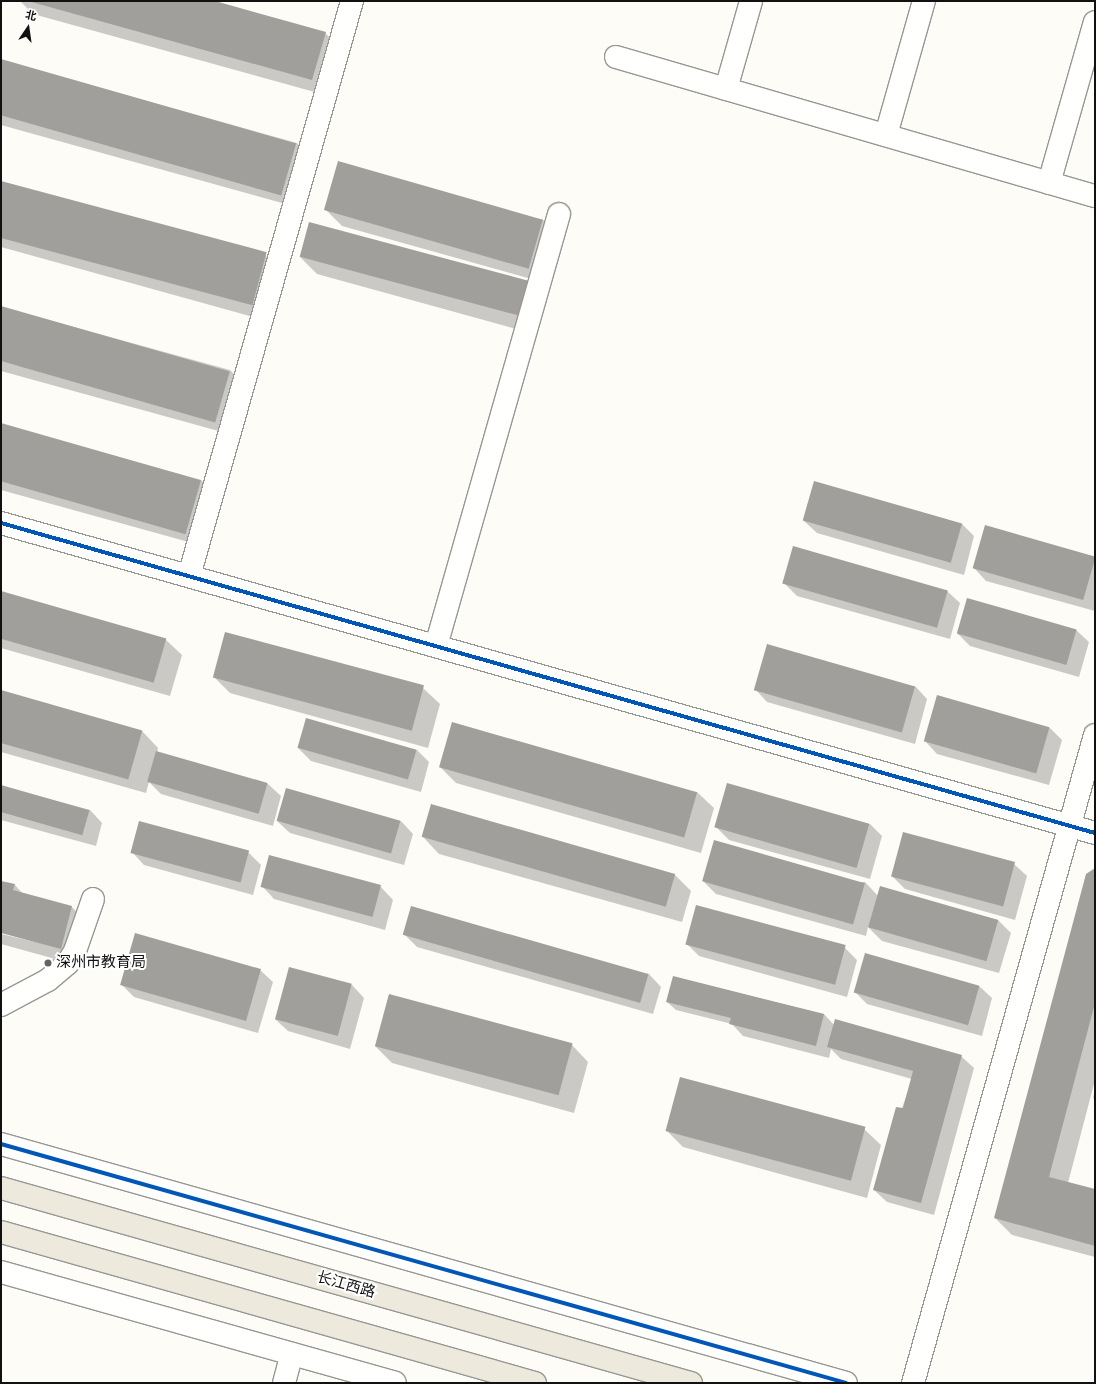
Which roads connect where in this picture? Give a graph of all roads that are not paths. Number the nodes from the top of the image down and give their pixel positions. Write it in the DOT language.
graph roads {
  1 [pos="352,1"];
  2 [pos="751,1"];
  3 [pos="924,1"];
  4 [pos="1095,22"];
  5 [pos="616,57"];
  6 [pos="726,89"];
  7 [pos="886,136"];
  8 [pos="1049,183"];
  9 [pos="1095,196"];
  10 [pos="560,214"];
  11 [pos="1,523"];
  12 [pos="190,576"];
  13 [pos="436,646"];
  14 [pos="1095,735"];
  15 [pos="1070,826"];
  16 [pos="1095,833"];
  17 [pos="93,898"];
  18 [pos="1,1005"];
  19 [pos="1,1144"];
  20 [pos="1,1188"];
  21 [pos="1,1232"];
  22 [pos="1,1272"];
  23 [pos="292,1354"];
  24 [pos="284,1383"];
  25 [pos="395,1383"];
  26 [pos="535,1383"];
  27 [pos="691,1383"];
  28 [pos="846,1383"];
  29 [pos="913,1383"];
  1 -- 12 [label="street"];
  2 -- 6 [label="street"];
  3 -- 7 [label="street"];
  4 -- 8 [label="street"];
  5 -- 6 [label="street"];
  6 -- 7 [label="street"];
  7 -- 8 [label="street"];
  8 -- 9 [label="street"];
  10 -- 13 [label="street"];
  11 -- 12 [label="street"];
  12 -- 13 [label="street"];
  13 -- 15 [label="street"];
  14 -- 15 [label="street"];
  15 -- 16 [label="street"];
  15 -- 29 [label="street"];
  17 -- 18 [label="street"];
  19 -- 28 [label="street"];
  20 -- 27 [label="main road, 长江西路"];
  21 -- 26 [label="main road"];
  22 -- 23 [label="street"];
  23 -- 24 [label="street"];
  23 -- 25 [label="street"];
}
